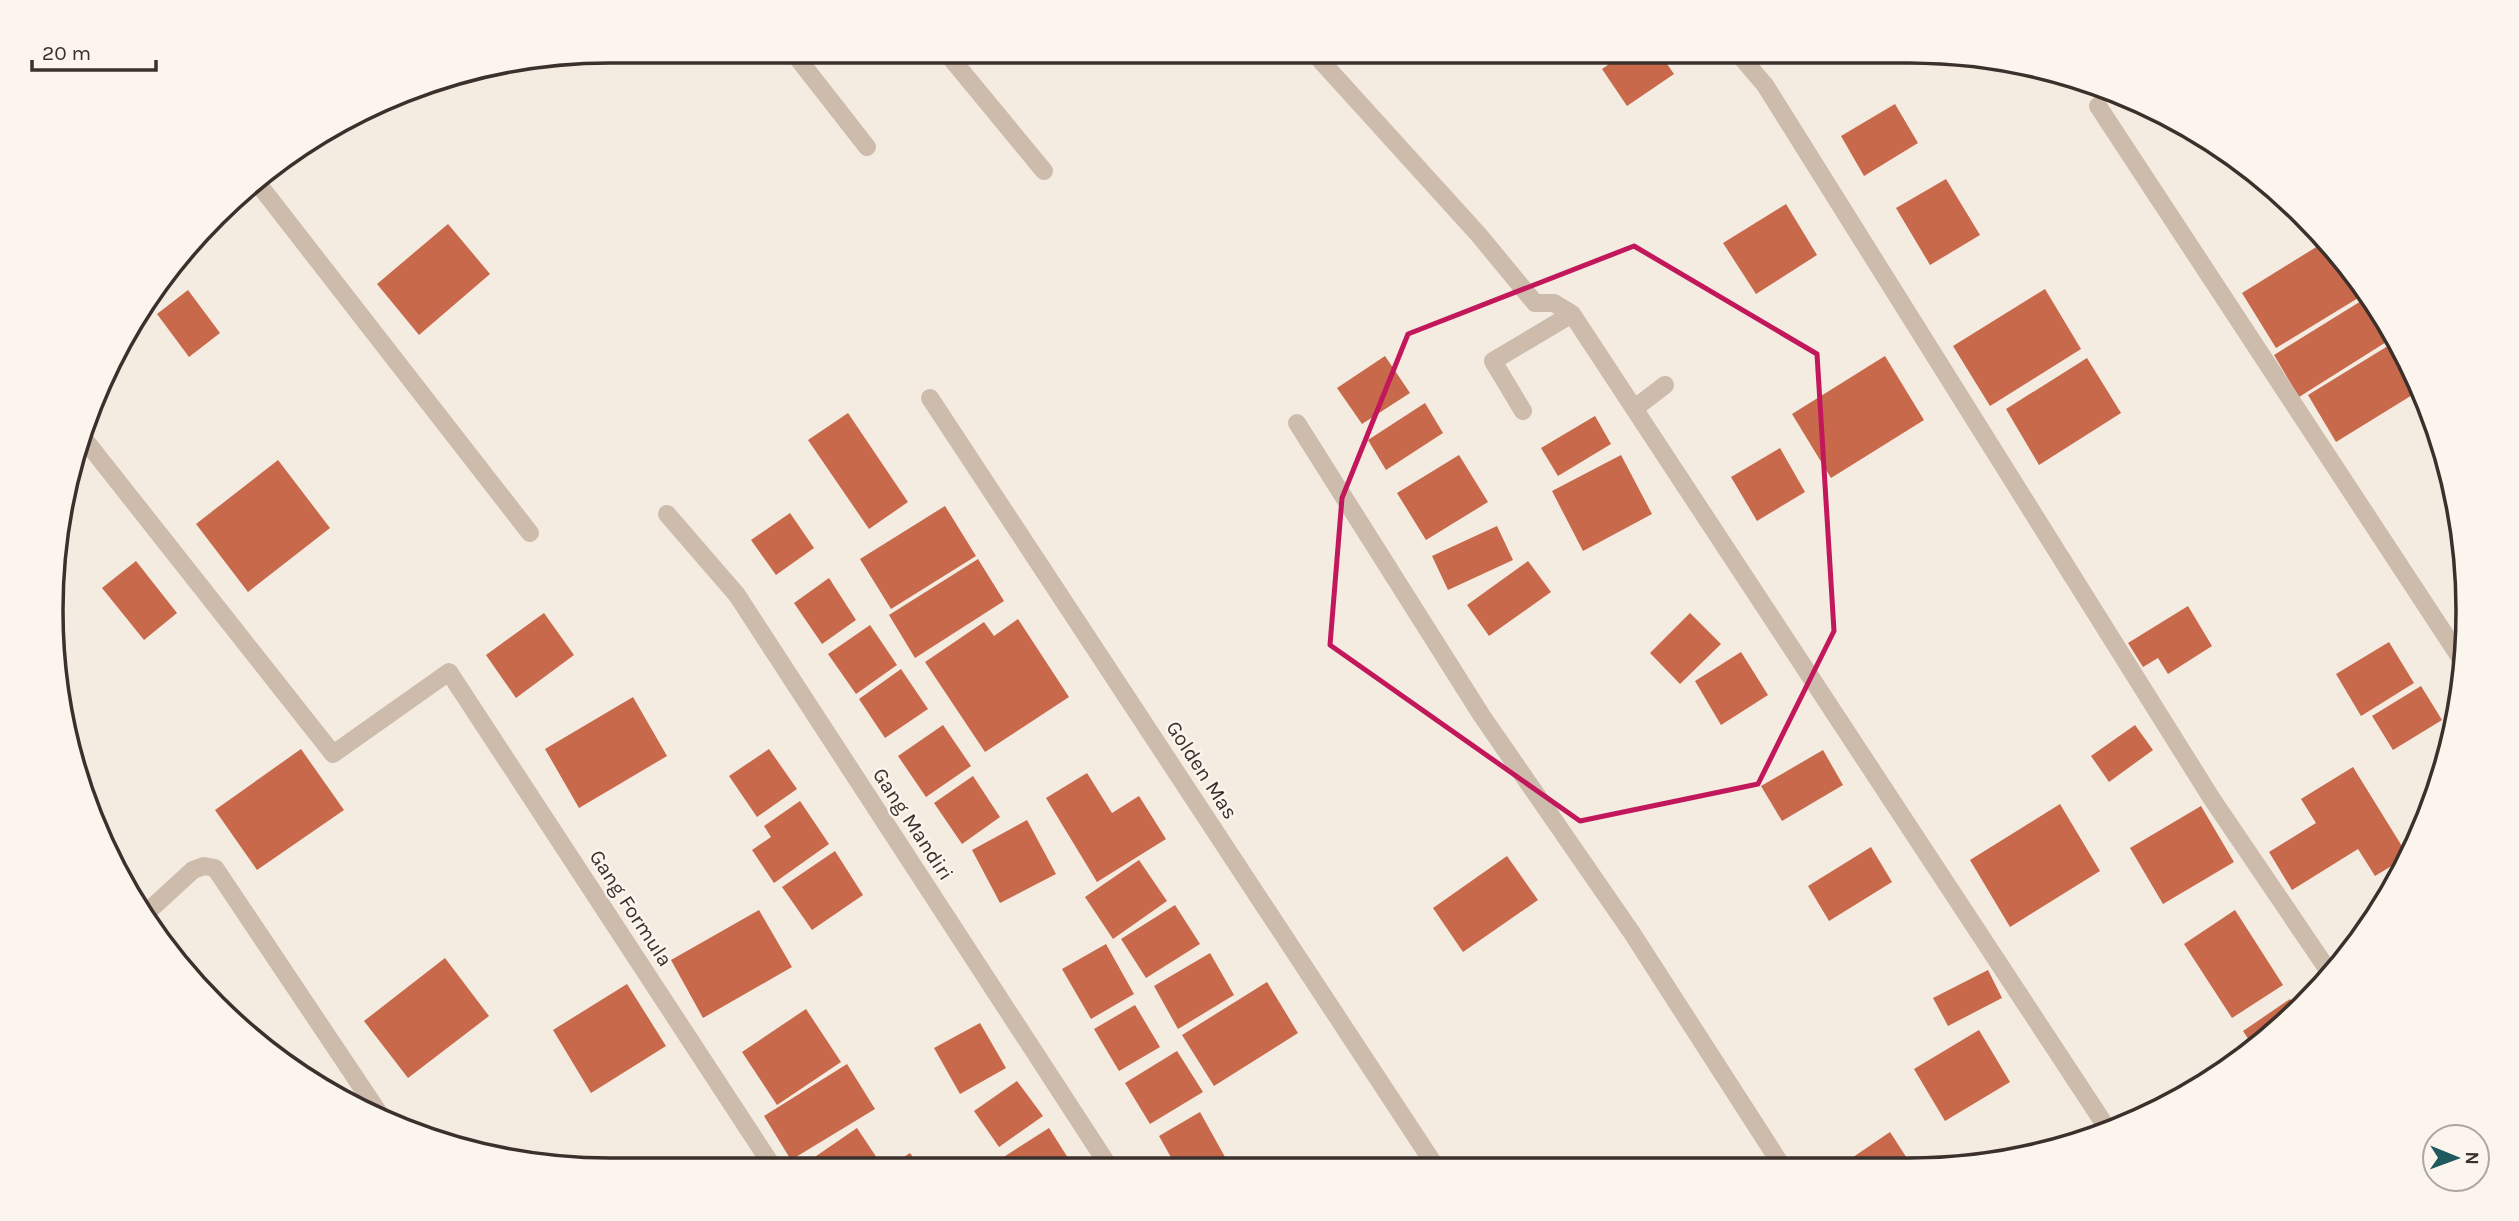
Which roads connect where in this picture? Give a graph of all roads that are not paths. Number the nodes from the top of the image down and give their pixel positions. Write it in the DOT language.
graph roads {
  1 [pos="801,63"];
  2 [pos="956,63"];
  3 [pos="1323,63"];
  4 [pos="1746,63"];
  5 [pos="2098,106"];
  6 [pos="867,147"];
  7 [pos="1044,171"];
  8 [pos="262,189"];
  9 [pos="1572,314"];
  10 [pos="1665,385"];
  11 [pos="930,398"];
  12 [pos="1635,408"];
  13 [pos="1523,411"];
  14 [pos="1297,423"];
  15 [pos="89,444"];
  16 [pos="667,514"];
  17 [pos="530,533"];
  18 [pos="2455,649"];
  19 [pos="151,909"];
  20 [pos="2325,965"];
  21 [pos="373,1104"];
  22 [pos="2103,1122"];
  23 [pos="767,1158"];
  24 [pos="1103,1158"];
  25 [pos="1430,1158"];
  26 [pos="1777,1158"];
  1 -- 6 [label="street"];
  2 -- 7 [label="street"];
  3 -- 9 [label="street"];
  4 -- 20 [label="street"];
  5 -- 18 [label="street"];
  8 -- 17 [label="street"];
  9 -- 12 [label="street"];
  9 -- 13 [label="street"];
  10 -- 12 [label="street"];
  11 -- 25 [label="street, Golden Mas"];
  12 -- 22 [label="street"];
  14 -- 26 [label="street"];
  15 -- 23 [label="street, Gang Formula"];
  16 -- 24 [label="street, Gang Mandiri"];
  19 -- 21 [label="street"];
}
